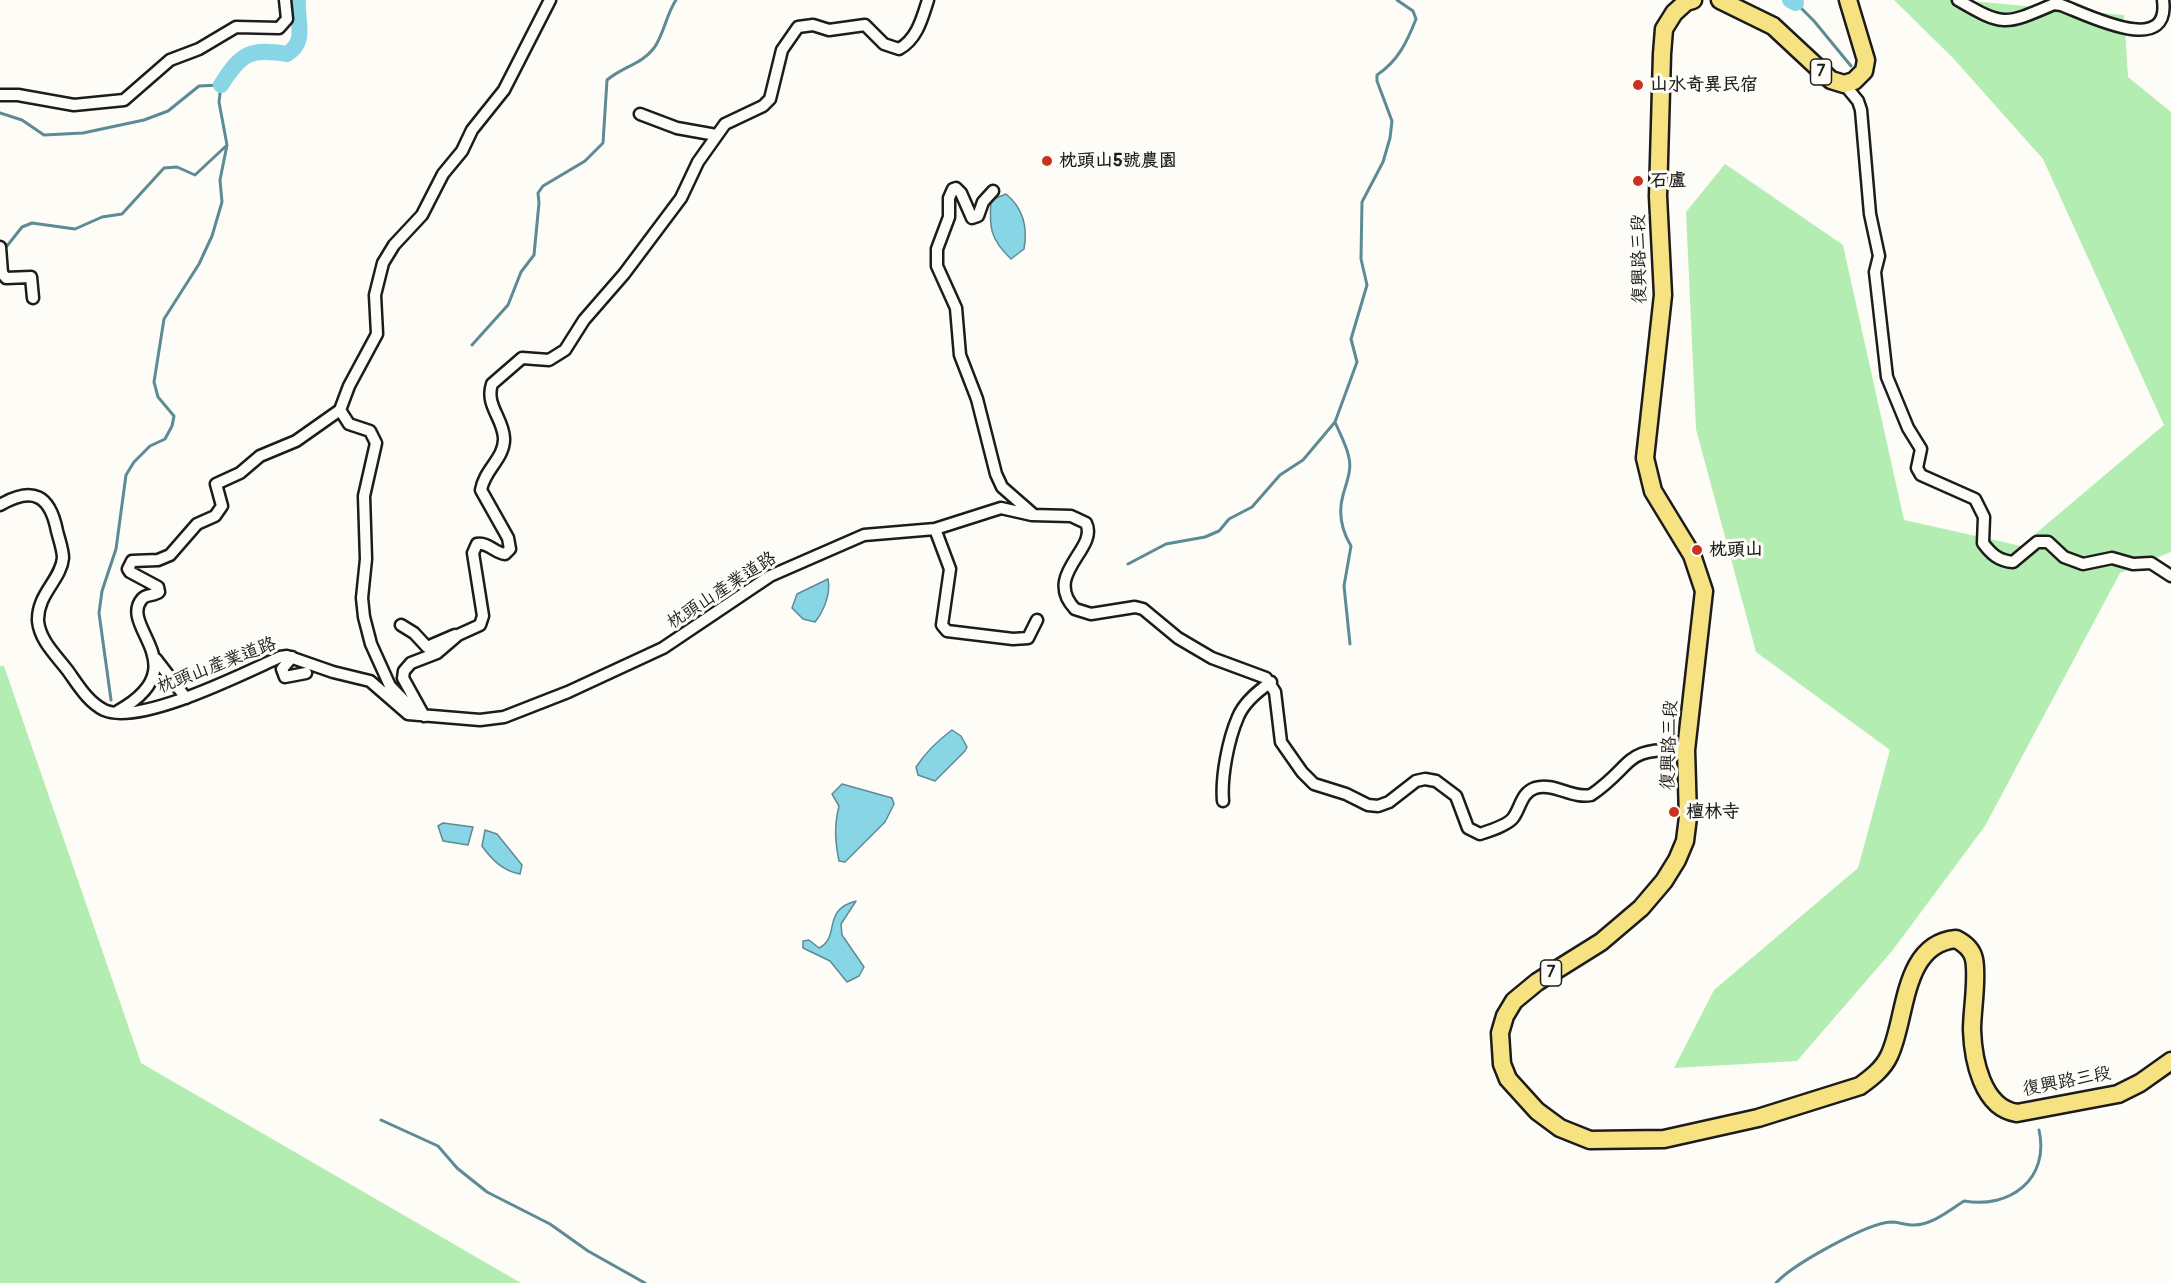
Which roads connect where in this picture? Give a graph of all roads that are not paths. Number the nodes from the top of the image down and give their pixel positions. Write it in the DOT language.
graph roads {
  1 [pos="285,0"];
  2 [pos="550,0"];
  3 [pos="928,0"];
  4 [pos="1694,0"];
  5 [pos="1720,0"];
  6 [pos="1848,0"];
  7 [pos="1958,0"];
  8 [pos="2163,0"];
  9 [pos="1844,84"];
  10 [pos="0,95"];
  11 [pos="640,114"];
  12 [pos="716,135"];
  13 [pos="993,191"];
  14 [pos="0,247"];
  15 [pos="33,298"];
  16 [pos="340,410"];
  17 [pos="0,505"];
  18 [pos="1034,515"];
  19 [pos="935,529"];
  20 [pos="2171,576"];
  21 [pos="1037,620"];
  22 [pos="400,625"];
  23 [pos="458,635"];
  24 [pos="292,657"];
  25 [pos="156,659"];
  26 [pos="306,673"];
  27 [pos="1270,682"];
  28 [pos="186,698"];
  29 [pos="117,712"];
  30 [pos="421,716"];
  31 [pos="1686,750"];
  32 [pos="1223,801"];
  33 [pos="2171,1061"];
  1 -- 10 [label="street"];
  2 -- 16 [label="street"];
  3 -- 12 [label="street"];
  4 -- 31 [label="main road, 復興路三段 / 7"];
  5 -- 9 [label="main road, 7"];
  6 -- 9 [label="main road, 7"];
  7 -- 8 [label="street"];
  9 -- 20 [label="street"];
  11 -- 12 [label="street"];
  12 -- 23 [label="street"];
  13 -- 18 [label="street"];
  14 -- 15 [label="street"];
  16 -- 25 [label="street"];
  16 -- 30 [label="street"];
  17 -- 29 [label="street"];
  18 -- 19 [label="street, 枕頭山產業道路"];
  18 -- 27 [label="street, 枕頭山產業道路"];
  19 -- 21 [label="street"];
  19 -- 30 [label="street, 枕頭山產業道路"];
  22 -- 23 [label="street"];
  23 -- 30 [label="street"];
  24 -- 26 [label="street"];
  24 -- 28 [label="street, 枕頭山產業道路"];
  24 -- 30 [label="street, 枕頭山產業道路"];
  25 -- 28 [label="street"];
  25 -- 29 [label="street"];
  27 -- 31 [label="street"];
  27 -- 32 [label="street"];
  28 -- 29 [label="street, 枕頭山產業道路"];
  31 -- 33 [label="main road, 復興路三段 / 7"];
}
